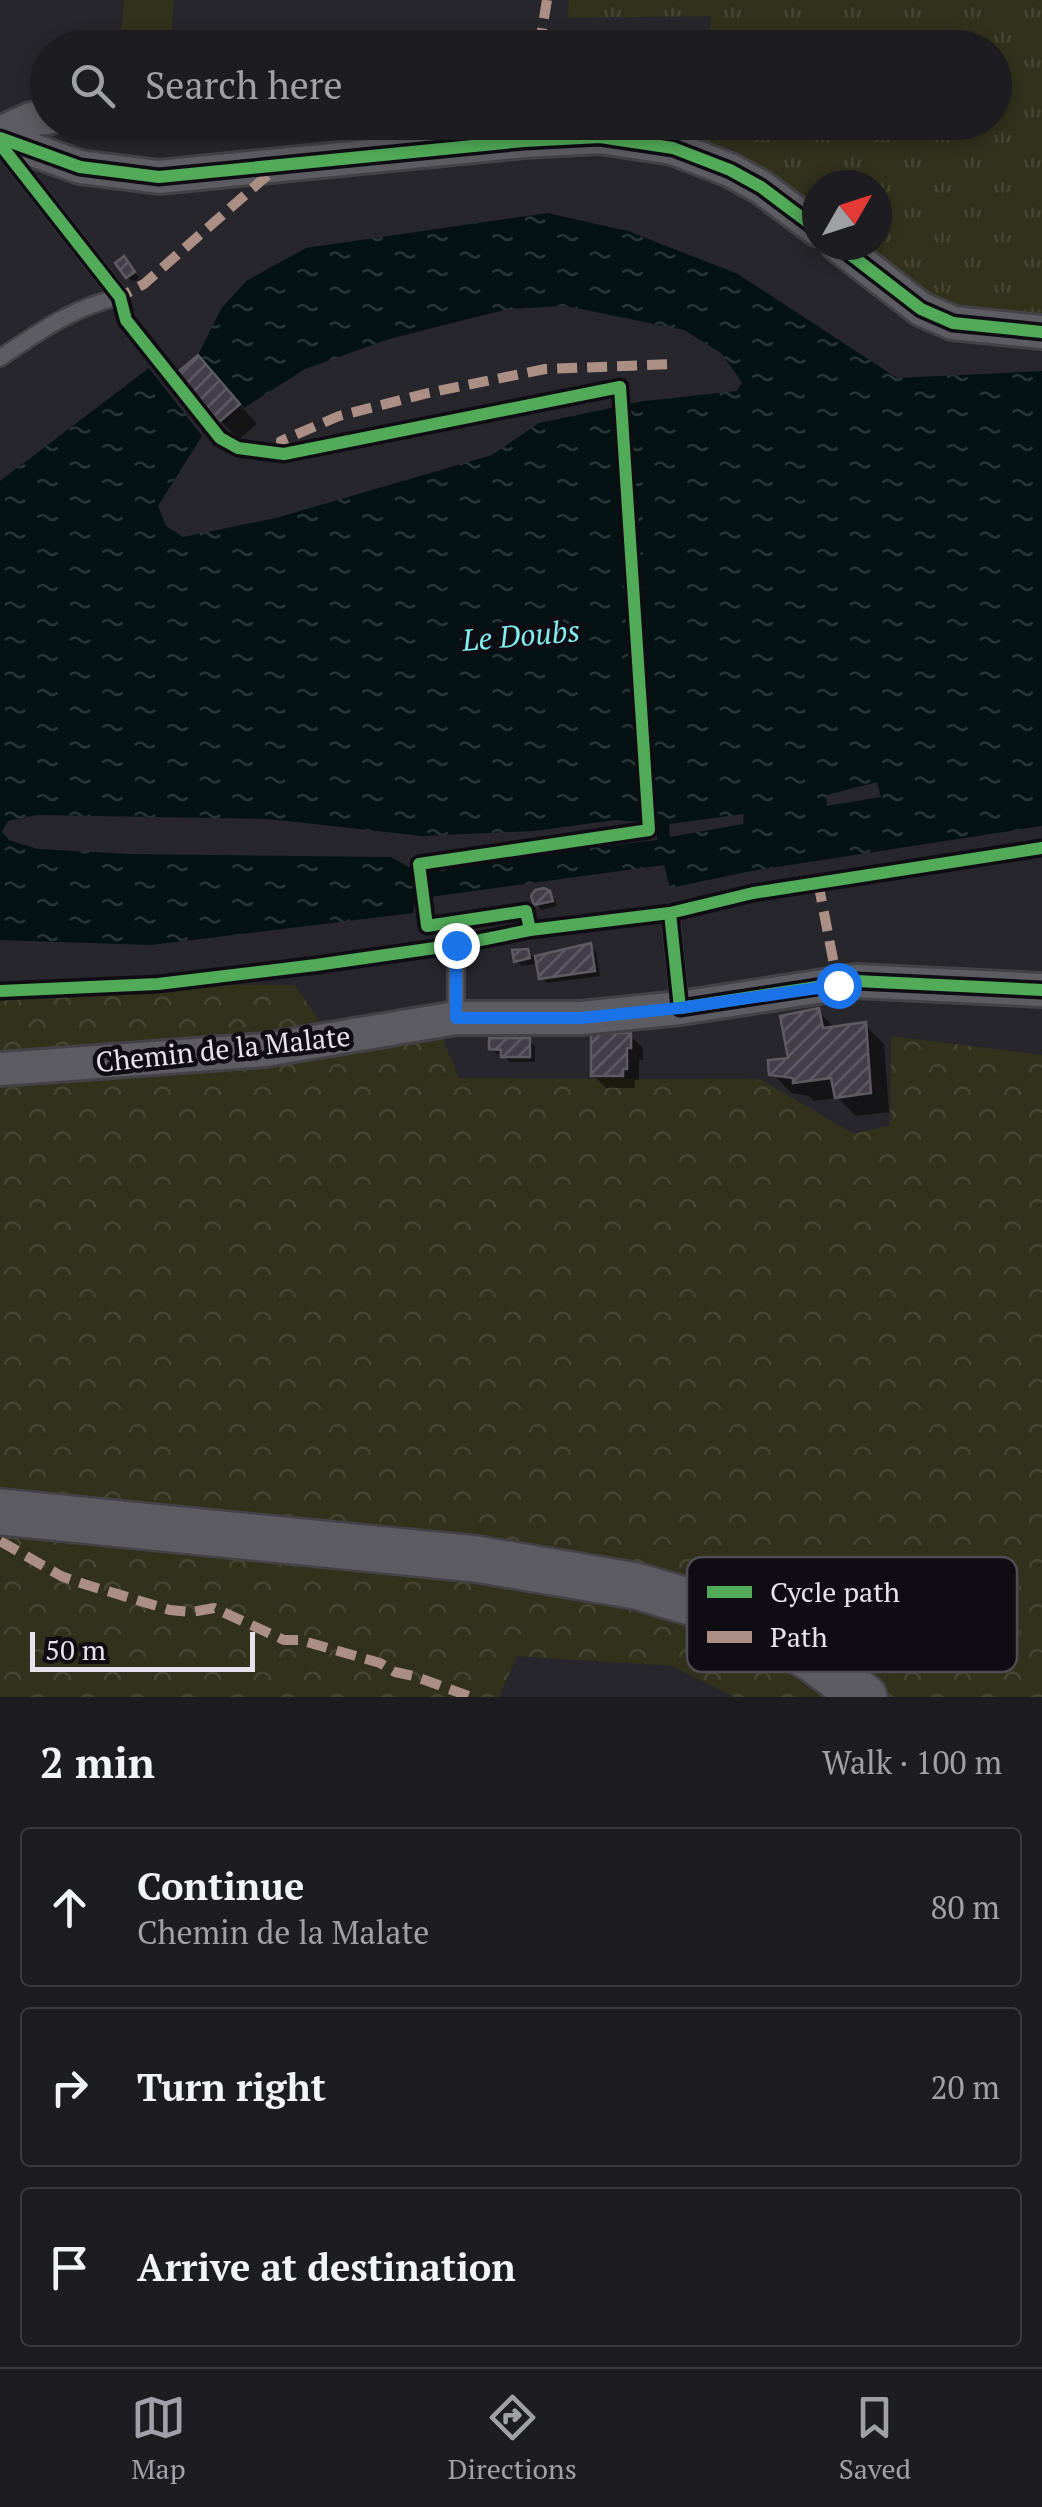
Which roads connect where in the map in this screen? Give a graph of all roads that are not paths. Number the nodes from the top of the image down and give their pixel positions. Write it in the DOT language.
graph roads {
  1 [pos="30,120"];
  2 [pos="0,138"];
  3 [pos="543,140"];
  4 [pos="620,140"];
  5 [pos="802,218"];
  6 [pos="857,260"];
  7 [pos="1042,332"];
  8 [pos="0,358"];
  9 [pos="670,913"];
  10 [pos="456,945"];
  11 [pos="1042,990"];
  12 [pos="680,1008"];
  13 [pos="456,1018"];
  14 [pos="0,1069"];
  15 [pos="0,1512"];
  16 [pos="687,1601"];
  17 [pos="830,1672"];
  18 [pos="864,1697"];
  1 -- 2 [label="street"];
  2 -- 3 [label="street"];
  2 -- 8 [label="lane"];
  4 -- 5 [label="street"];
  6 -- 7 [label="street"];
  9 -- 12 [label="lane"];
  10 -- 13 [label="lane"];
  11 -- 12 [label="street, Chemin de la Malate"];
  12 -- 13 [label="street, Chemin de la Malate"];
  13 -- 14 [label="street, Chemin de la Malate"];
  15 -- 16 [label="main road"];
  17 -- 18 [label="main road"];
}
